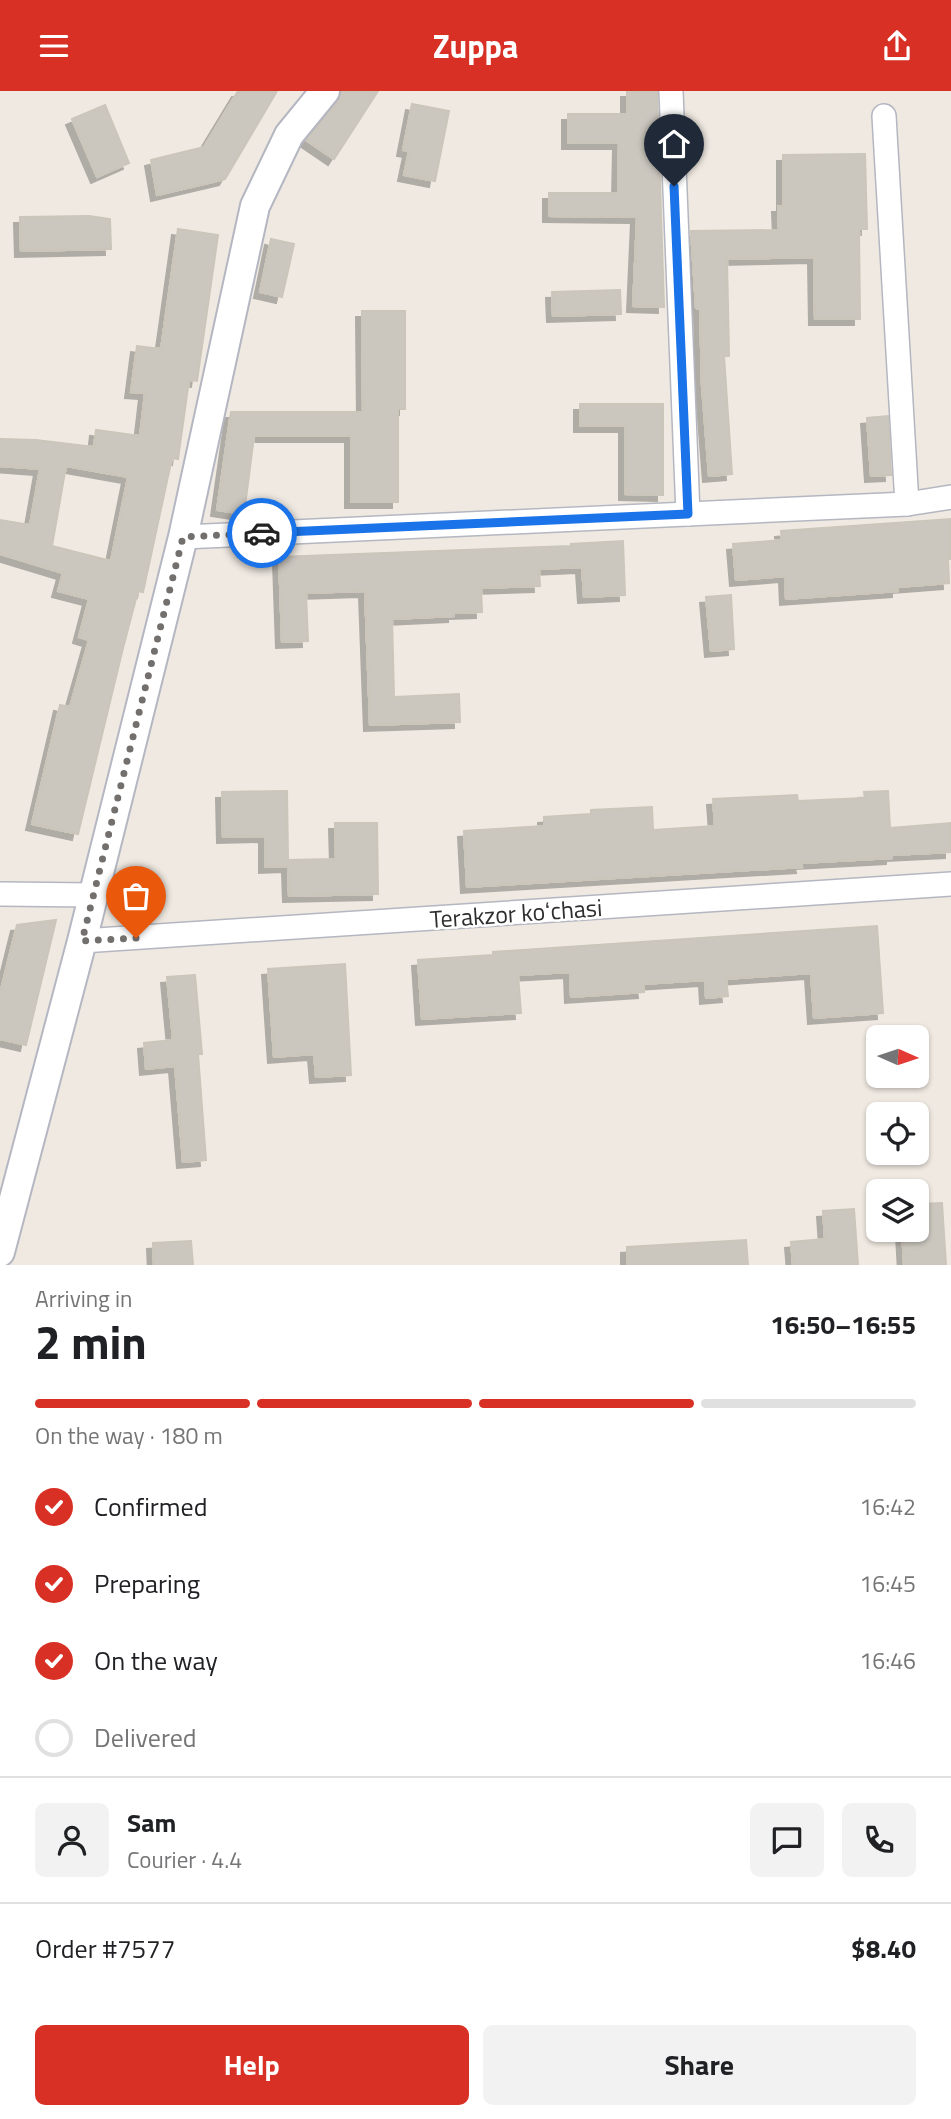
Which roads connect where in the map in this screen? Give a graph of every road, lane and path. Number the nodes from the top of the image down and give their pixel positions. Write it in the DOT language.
graph roads {
  1 [pos="325,91"];
  2 [pos="671,91"];
  3 [pos="884,116"];
  4 [pos="951,497"];
  5 [pos="908,504"];
  6 [pos="688,514"];
  7 [pos="183,537"];
  8 [pos="951,884"];
  9 [pos="0,894"];
  10 [pos="93,895"];
  11 [pos="82,941"];
  12 [pos="7,1203"];
  13 [pos="0,1252"];
  1 -- 7 [label="street"];
  2 -- 6 [label="street"];
  3 -- 5 [label="street"];
  4 -- 5 [label="street"];
  5 -- 6 [label="street"];
  6 -- 7 [label="street"];
  7 -- 10 [label="street"];
  8 -- 11 [label="street, Terakzor koʻchasi"];
  9 -- 10 [label="street"];
  10 -- 11 [label="street"];
  11 -- 12 [label="street"];
  12 -- 13 [label="street"];
}
